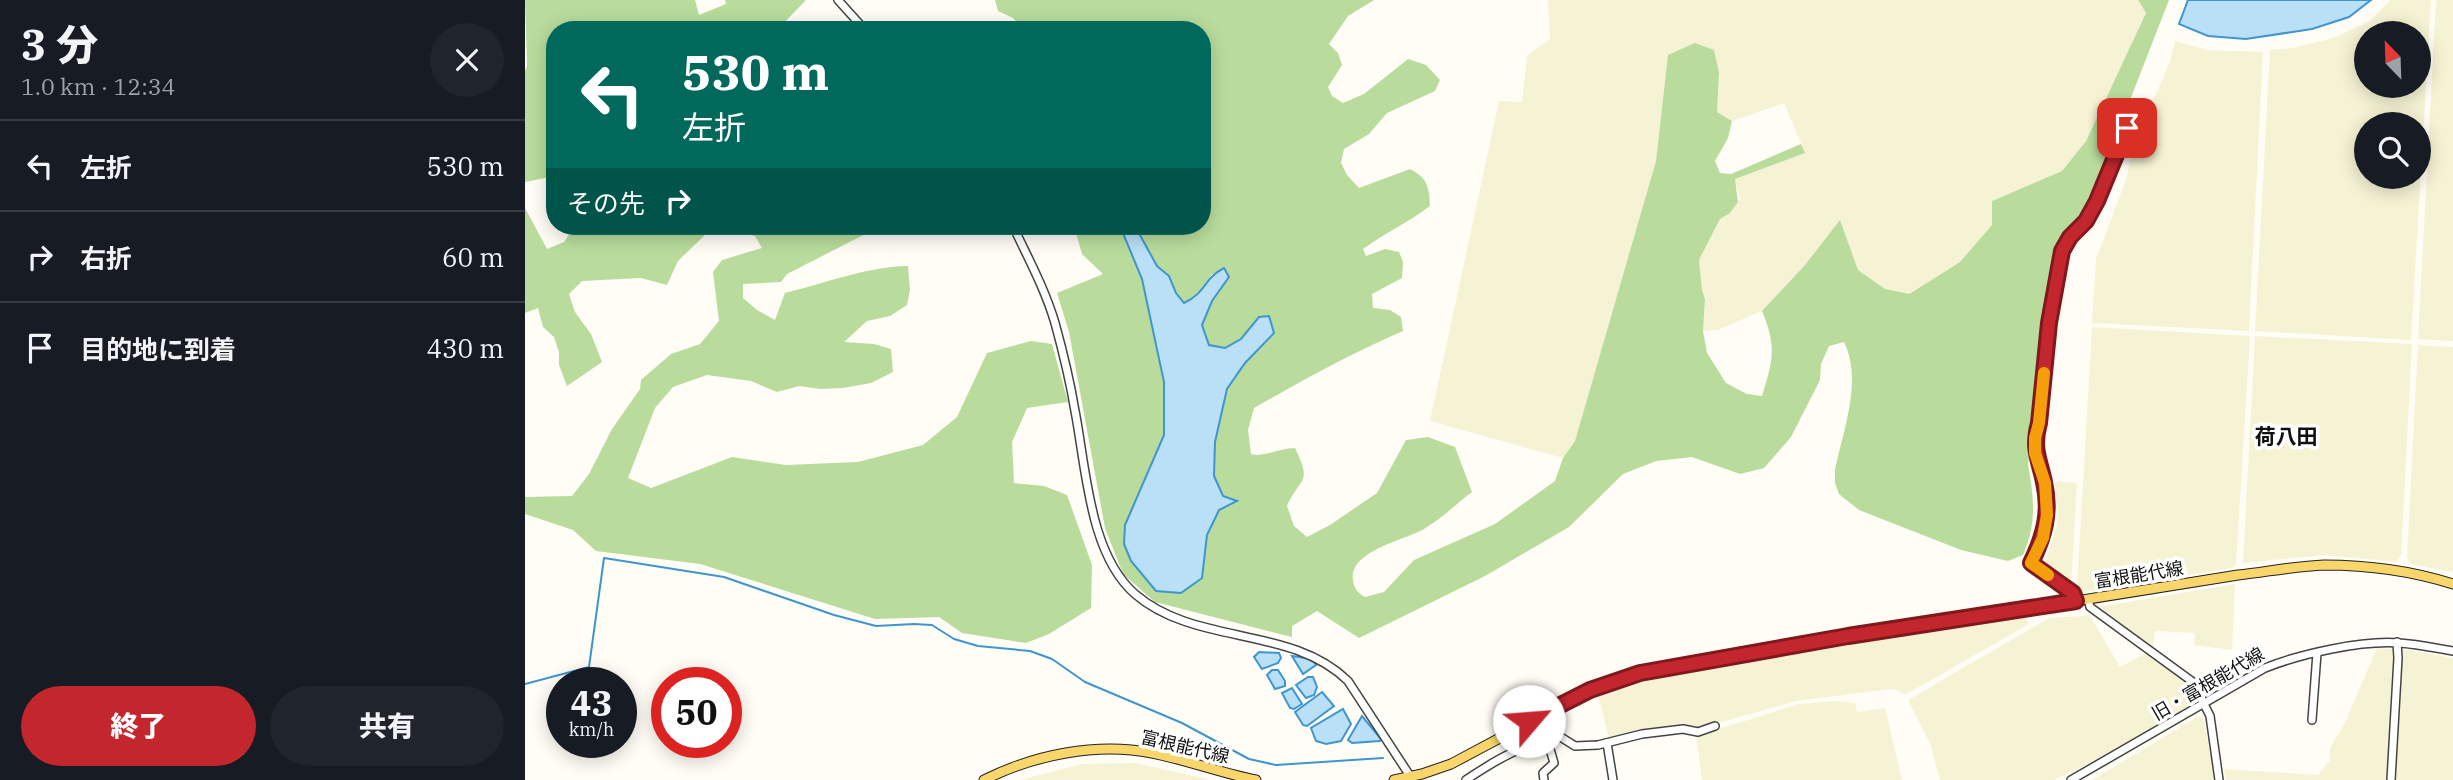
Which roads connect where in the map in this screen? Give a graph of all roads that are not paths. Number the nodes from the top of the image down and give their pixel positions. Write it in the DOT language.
graph roads {
  1 [pos="838,0"];
  2 [pos="857,21"];
  3 [pos="2127,128"];
  4 [pos="1017,235"];
  5 [pos="2453,584"];
  6 [pos="2088,599"];
  7 [pos="2076,601"];
  8 [pos="2397,642"];
  9 [pos="2453,651"];
  10 [pos="2317,653"];
  11 [pos="2204,704"];
  12 [pos="2312,720"];
  13 [pos="1716,726"];
  14 [pos="1547,739"];
  15 [pos="1607,743"];
  16 [pos="1481,749"];
  17 [pos="1490,764"];
  18 [pos="1478,777"];
  19 [pos="1411,778"];
  20 [pos="984,780"];
  21 [pos="1256,780"];
  22 [pos="1394,780"];
  23 [pos="1466,780"];
  24 [pos="1544,780"];
  25 [pos="1613,780"];
  26 [pos="2071,780"];
  27 [pos="2219,780"];
  28 [pos="2391,780"];
  1 -- 2 [label="street"];
  3 -- 7 [label="street"];
  4 -- 19 [label="street"];
  5 -- 6 [label="main road, 富根能代線"];
  6 -- 7 [label="main road, 富根能代線"];
  6 -- 11 [label="street"];
  7 -- 16 [label="main road, 富根能代線"];
  8 -- 9 [label="street, 旧・富根能代線"];
  8 -- 10 [label="street, 旧・富根能代線"];
  8 -- 28 [label="street"];
  10 -- 11 [label="street, 旧・富根能代線"];
  10 -- 12 [label="street"];
  11 -- 26 [label="street, 旧・富根能代線"];
  11 -- 27 [label="street"];
  13 -- 15 [label="street"];
  14 -- 15 [label="street"];
  14 -- 17 [label="street"];
  14 -- 24 [label="street"];
  15 -- 25 [label="street"];
  16 -- 17 [label="street"];
  16 -- 19 [label="main road, 富根能代線"];
  17 -- 18 [label="street"];
  18 -- 23 [label="street"];
  19 -- 22 [label="main road, 富根能代線"];
  20 -- 21 [label="main road, 富根能代線"];
}
